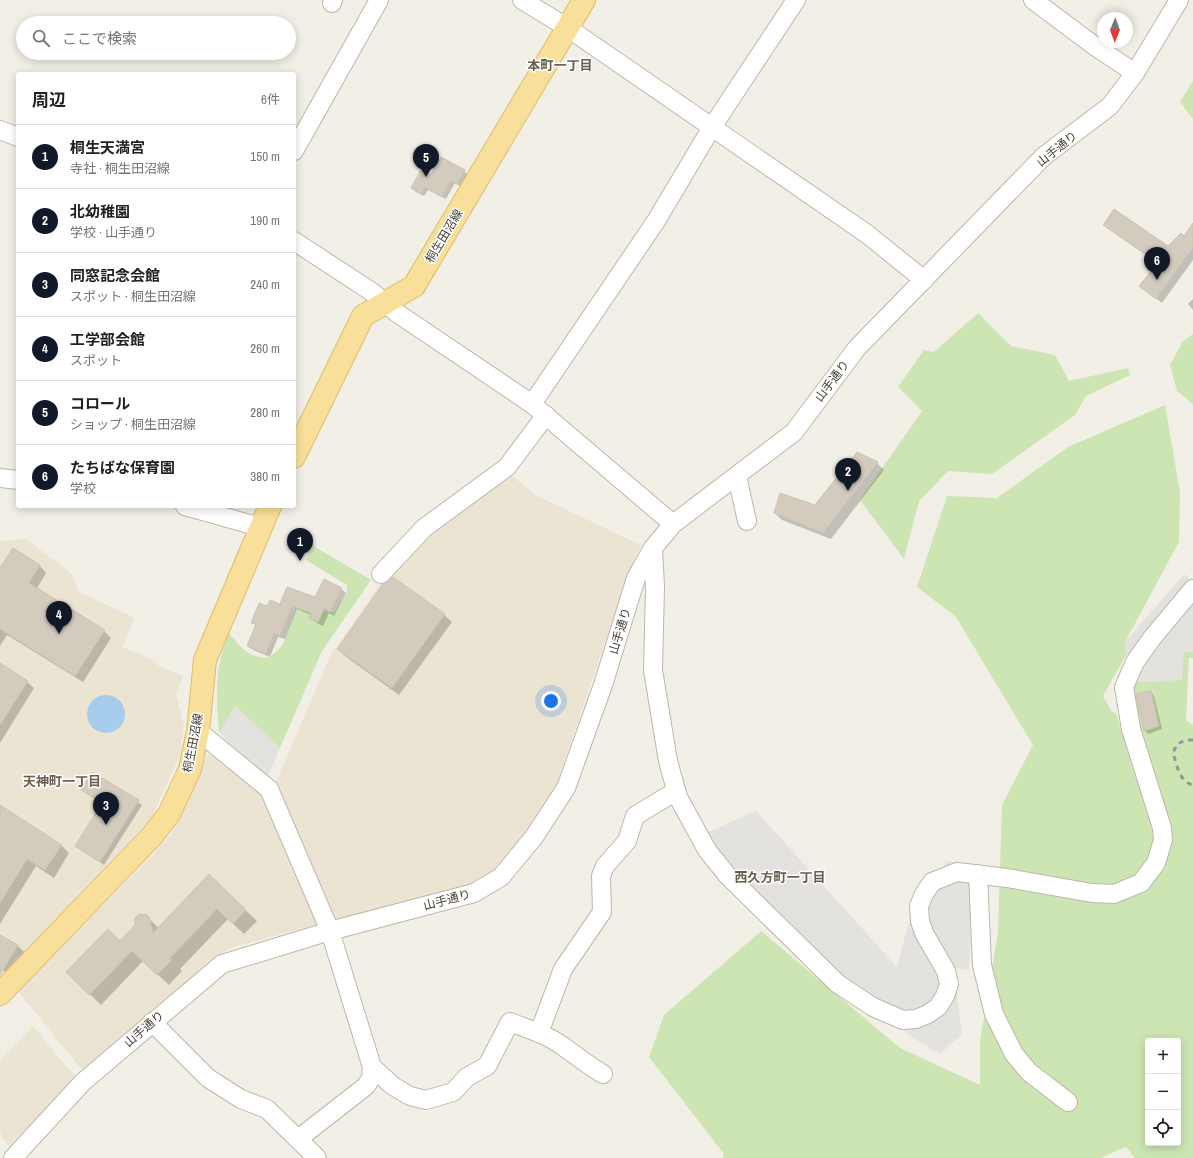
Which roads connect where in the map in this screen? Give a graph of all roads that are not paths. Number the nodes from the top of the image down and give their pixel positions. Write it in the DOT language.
graph roads {
  1 [pos="379,0"];
  2 [pos="522,0"];
  3 [pos="584,0"];
  4 [pos="796,0"];
  5 [pos="1033,0"];
  6 [pos="1179,0"];
  7 [pos="568,28"];
  8 [pos="1135,74"];
  9 [pos="712,127"];
  10 [pos="0,130"];
  11 [pos="16,136"];
  12 [pos="298,143"];
  13 [pos="296,242"];
  14 [pos="924,280"];
  15 [pos="384,303"];
  16 [pos="532,404"];
  17 [pos="546,416"];
  18 [pos="296,453"];
  19 [pos="737,476"];
  20 [pos="0,478"];
  21 [pos="16,480"];
  22 [pos="192,508"];
  23 [pos="269,508"];
  24 [pos="747,521"];
  25 [pos="673,524"];
  26 [pos="260,527"];
  27 [pos="652,548"];
  28 [pos="382,574"];
  29 [pos="1193,589"];
  30 [pos="198,731"];
  31 [pos="676,791"];
  32 [pos="978,874"];
  33 [pos="330,931"];
  34 [pos="0,994"];
  35 [pos="152,1022"];
  36 [pos="539,1033"];
  37 [pos="372,1066"];
  38 [pos="603,1074"];
  39 [pos="1068,1102"];
  40 [pos="298,1139"];
  41 [pos="15,1157"];
  42 [pos="317,1158"];
  1 -- 12 [label="street"];
  2 -- 7 [label="street"];
  3 -- 7 [label="main road, 桐生田沼線"];
  4 -- 9 [label="street"];
  5 -- 8 [label="street"];
  6 -- 8 [label="street, 山手通り"];
  7 -- 9 [label="street"];
  7 -- 15 [label="main road, 桐生田沼線"];
  8 -- 14 [label="street, 山手通り"];
  9 -- 14 [label="street"];
  9 -- 16 [label="street"];
  10 -- 11 [label="street"];
  13 -- 15 [label="street"];
  14 -- 19 [label="street, 山手通り"];
  15 -- 16 [label="street"];
  15 -- 18 [label="main road, 桐生田沼線"];
  16 -- 17 [label="street"];
  17 -- 25 [label="street"];
  17 -- 28 [label="street"];
  19 -- 24 [label="street"];
  19 -- 25 [label="street, 山手通り"];
  20 -- 21 [label="street"];
  22 -- 26 [label="street"];
  23 -- 26 [label="main road, 桐生田沼線"];
  25 -- 27 [label="street, 山手通り"];
  26 -- 30 [label="main road, 桐生田沼線"];
  27 -- 31 [label="street"];
  27 -- 33 [label="street, 山手通り"];
  29 -- 32 [label="street"];
  30 -- 33 [label="street"];
  30 -- 34 [label="main road, 桐生田沼線"];
  31 -- 32 [label="street"];
  31 -- 36 [label="street"];
  32 -- 39 [label="street"];
  33 -- 35 [label="street, 山手通り"];
  33 -- 37 [label="street"];
  35 -- 40 [label="street"];
  35 -- 41 [label="street, 山手通り"];
  36 -- 37 [label="street"];
  36 -- 38 [label="street"];
  37 -- 40 [label="street"];
  40 -- 42 [label="street"];
}
